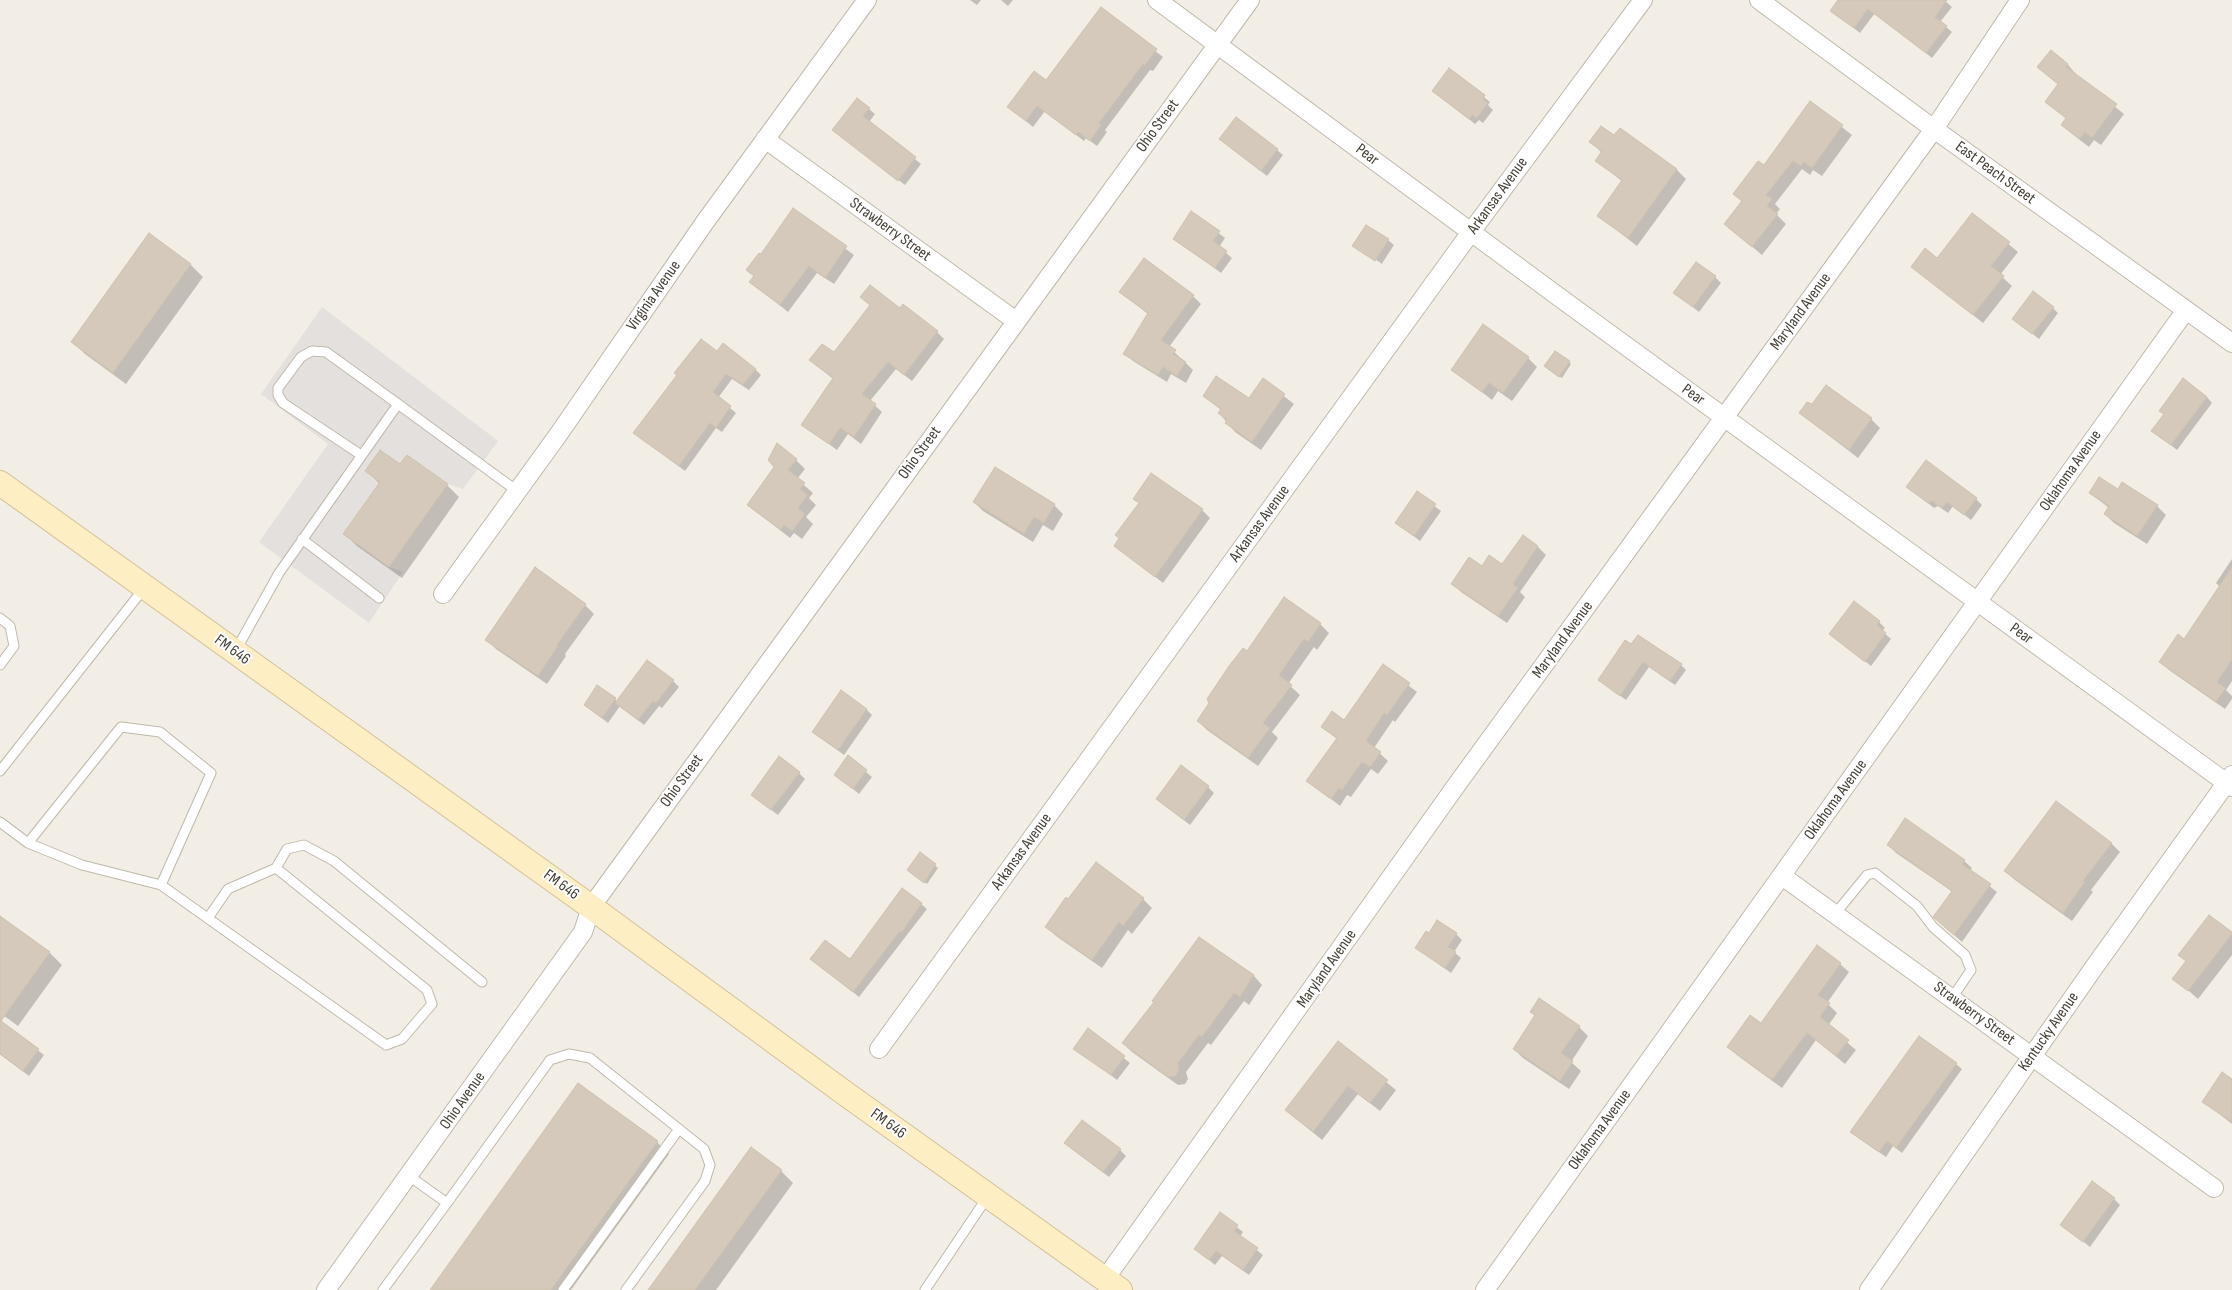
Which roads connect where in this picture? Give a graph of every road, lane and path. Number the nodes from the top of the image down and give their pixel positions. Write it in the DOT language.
graph roads {
  1 [pos="868,0"];
  2 [pos="1157,0"];
  3 [pos="1250,0"];
  4 [pos="1643,0"];
  5 [pos="1759,0"];
  6 [pos="2020,0"];
  7 [pos="1218,44"];
  8 [pos="1934,130"];
  9 [pos="765,139"];
  10 [pos="1472,232"];
  11 [pos="2186,310"];
  12 [pos="1016,322"];
  13 [pos="2232,343"];
  14 [pos="398,404"];
  15 [pos="1724,418"];
  16 [pos="361,455"];
  17 [pos="0,483"];
  18 [pos="517,490"];
  19 [pos="302,540"];
  20 [pos="146,587"];
  21 [pos="443,594"];
  22 [pos="379,598"];
  23 [pos="1978,602"];
  24 [pos="0,618"];
  25 [pos="235,652"];
  26 [pos="0,665"];
  27 [pos="0,771"];
  28 [pos="2230,781"];
  29 [pos="0,822"];
  30 [pos="28,843"];
  31 [pos="276,868"];
  32 [pos="1782,876"];
  33 [pos="161,885"];
  34 [pos="591,907"];
  35 [pos="1835,914"];
  36 [pos="208,918"];
  37 [pos="482,982"];
  38 [pos="1952,998"];
  39 [pos="880,1049"];
  40 [pos="2032,1056"];
  41 [pos="679,1129"];
  42 [pos="409,1176"];
  43 [pos="2214,1188"];
  44 [pos="988,1196"];
  45 [pos="446,1203"];
  46 [pos="1113,1284"];
  47 [pos="326,1290"];
  48 [pos="383,1290"];
  49 [pos="563,1290"];
  50 [pos="626,1290"];
  51 [pos="925,1290"];
  52 [pos="1485,1290"];
  53 [pos="1869,1290"];
  1 -- 9 [label="street, Virginia Avenue"];
  2 -- 7 [label="street, Pear"];
  3 -- 7 [label="street, Ohio Street"];
  4 -- 10 [label="street, Arkansas Avenue"];
  5 -- 8 [label="street, East Peach Street"];
  6 -- 8 [label="street, Maryland Avenue"];
  7 -- 10 [label="street, Pear"];
  7 -- 12 [label="street, Ohio Street"];
  8 -- 11 [label="street, East Peach Street"];
  8 -- 15 [label="street, Maryland Avenue"];
  9 -- 12 [label="street, Strawberry Street"];
  9 -- 18 [label="street, Virginia Avenue"];
  10 -- 15 [label="street, Pear"];
  10 -- 39 [label="street, Arkansas Avenue"];
  11 -- 13 [label="street, East Peach Street"];
  11 -- 23 [label="street, Oklahoma Avenue"];
  12 -- 34 [label="street, Ohio Street"];
  14 -- 16 [label="lane"];
  14 -- 16 [label="lane"];
  14 -- 18 [label="lane"];
  15 -- 23 [label="street, Pear"];
  15 -- 46 [label="street, Maryland Avenue"];
  16 -- 19 [label="lane"];
  17 -- 20 [label="main road, FM 646 / FM 646"];
  18 -- 21 [label="street, Virginia Avenue"];
  19 -- 22 [label="lane"];
  19 -- 25 [label="lane"];
  20 -- 25 [label="main road, FM 646 / FM 646"];
  20 -- 27 [label="lane"];
  23 -- 28 [label="street, Pear"];
  23 -- 32 [label="street, Oklahoma Avenue"];
  24 -- 26 [label="lane"];
  25 -- 34 [label="main road, FM 646 / FM 646"];
  28 -- 40 [label="street, Kentucky Avenue"];
  29 -- 30 [label="lane"];
  30 -- 33 [label="lane"];
  30 -- 33 [label="lane"];
  31 -- 36 [label="lane"];
  31 -- 36 [label="lane"];
  31 -- 37 [label="lane"];
  32 -- 35 [label="street, Strawberry Street"];
  32 -- 52 [label="street, Oklahoma Avenue"];
  33 -- 36 [label="lane"];
  34 -- 42 [label="street, Ohio Avenue"];
  34 -- 44 [label="main road, FM 646 / FM 646"];
  35 -- 38 [label="street, Strawberry Street"];
  35 -- 38 [label="lane"];
  38 -- 40 [label="street, Strawberry Street"];
  40 -- 43 [label="street, Strawberry Street"];
  40 -- 53 [label="street, Kentucky Avenue"];
  41 -- 45 [label="lane"];
  41 -- 49 [label="lane"];
  41 -- 50 [label="lane"];
  42 -- 45 [label="lane"];
  42 -- 47 [label="street, Ohio Avenue"];
  44 -- 46 [label="main road, FM 646 / FM 646"];
  44 -- 51 [label="lane"];
  45 -- 48 [label="lane"];
}
